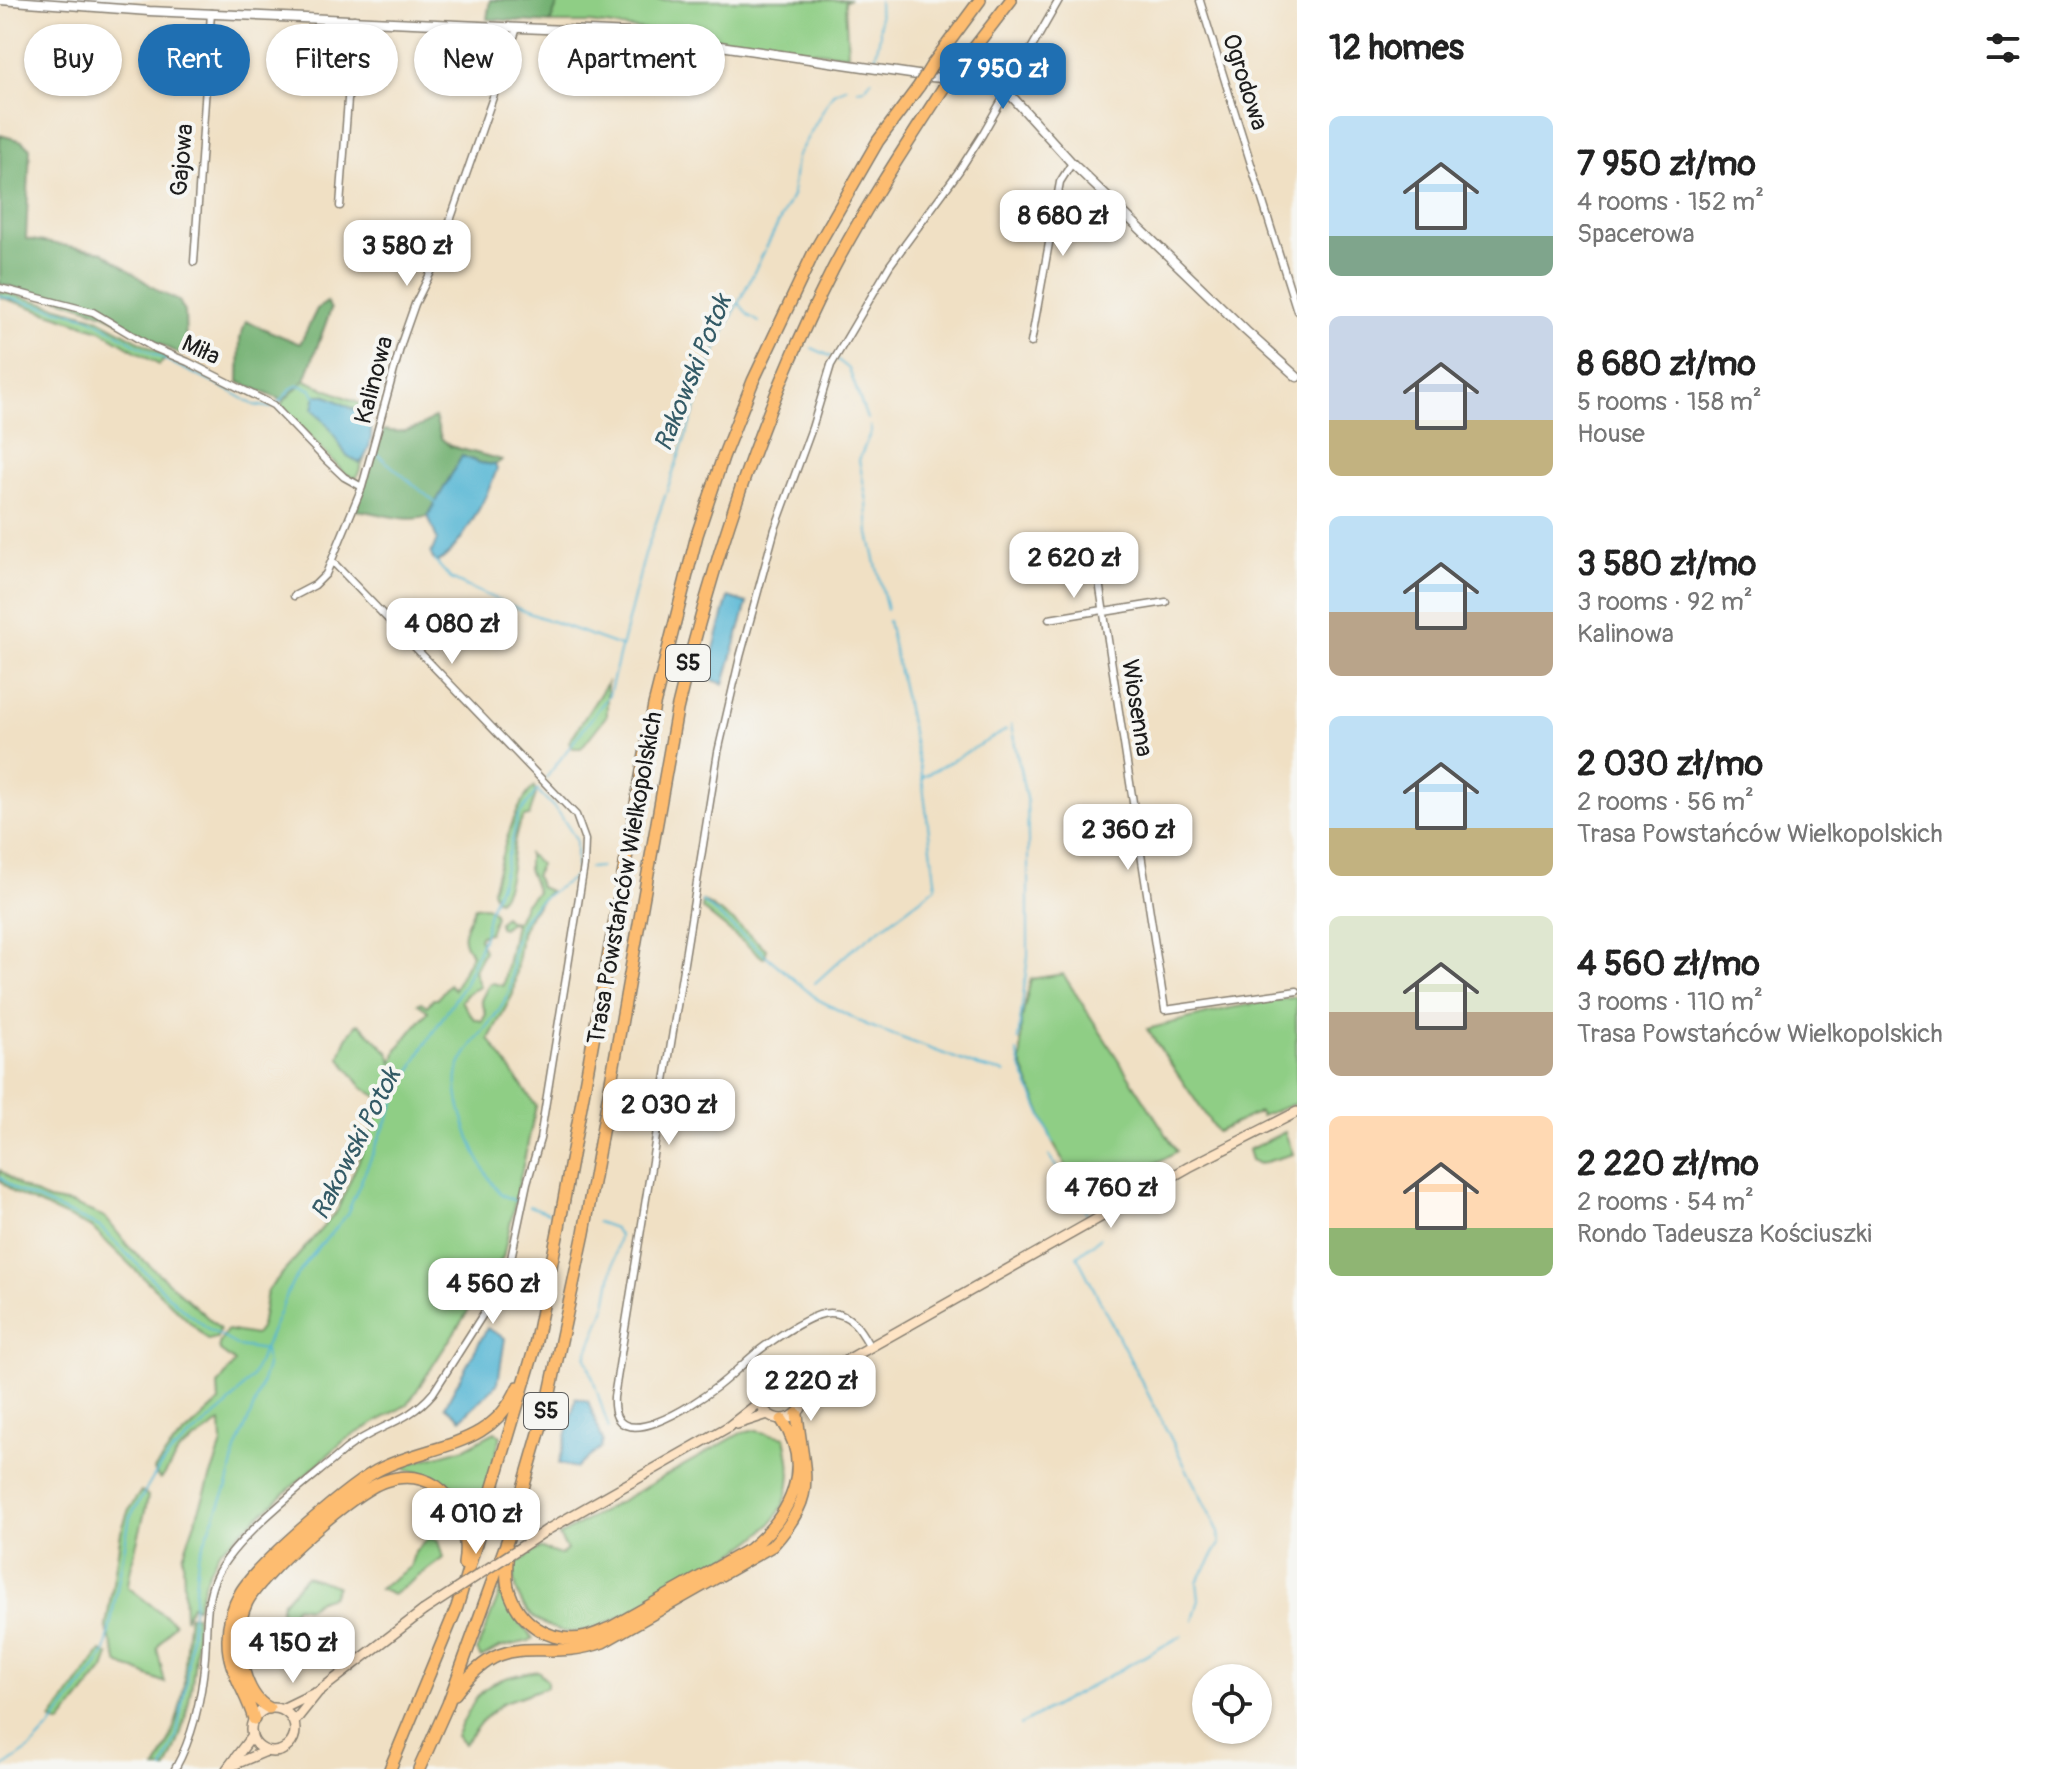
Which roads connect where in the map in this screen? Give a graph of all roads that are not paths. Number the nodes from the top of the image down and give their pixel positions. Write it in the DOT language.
graph roads {
  1 [pos="0,0"];
  2 [pos="980,0"];
  3 [pos="1011,0"];
  4 [pos="1059,0"];
  5 [pos="1200,1"];
  6 [pos="88,3"];
  7 [pos="211,13"];
  8 [pos="354,19"];
  9 [pos="445,24"];
  10 [pos="522,28"];
  11 [pos="1006,90"];
  12 [pos="493,96"];
  13 [pos="1072,163"];
  14 [pos="340,206"];
  15 [pos="194,262"];
  16 [pos="0,288"];
  17 [pos="1297,311"];
  18 [pos="1031,343"];
  19 [pos="1297,377"];
  20 [pos="362,487"];
  21 [pos="332,561"];
  22 [pos="1098,575"];
  23 [pos="294,596"];
  24 [pos="1166,602"];
  25 [pos="1103,611"];
  26 [pos="1049,619"];
  27 [pos="1297,991"];
  28 [pos="1297,1112"];
  29 [pos="870,1347"];
  30 [pos="534,1350"];
  31 [pos="826,1372"];
  32 [pos="797,1381"];
  33 [pos="804,1394"];
  34 [pos="760,1402"];
  35 [pos="768,1414"];
  36 [pos="797,1414"];
  37 [pos="782,1420"];
  38 [pos="728,1427"];
  39 [pos="510,1533"];
  40 [pos="457,1607"];
  41 [pos="318,1692"];
  42 [pos="448,1704"];
  43 [pos="269,1708"];
  44 [pos="282,1709"];
  45 [pos="254,1719"];
  46 [pos="294,1722"];
  47 [pos="252,1736"];
  48 [pos="266,1751"];
  49 [pos="229,1768"];
  50 [pos="175,1769"];
  51 [pos="390,1769"];
  52 [pos="419,1769"];
  1 -- 6 [label="street"];
  2 -- 30 [label="highway, Trasa Powstańców Wielkopolskich / S5, bridge"];
  3 -- 39 [label="highway, Trasa Powstańców Wielkopolskich / S5, bridge"];
  4 -- 11 [label="street"];
  5 -- 17 [label="street, Ogrodowa"];
  6 -- 7 [label="street"];
  7 -- 8 [label="street"];
  7 -- 15 [label="street, Gajowa"];
  8 -- 9 [label="street"];
  8 -- 14 [label="street"];
  10 -- 11 [label="street"];
  11 -- 13 [label="street"];
  11 -- 29 [label="street"];
  12 -- 20 [label="street, Kalinowa"];
  13 -- 18 [label="street"];
  13 -- 19 [label="street"];
  16 -- 20 [label="street, Miła"];
  20 -- 21 [label="street, Kalinowa"];
  21 -- 23 [label="street"];
  21 -- 50 [label="street"];
  22 -- 25 [label="street, Wiosenna"];
  24 -- 25 [label="street"];
  25 -- 26 [label="street"];
  25 -- 27 [label="street, Wiosenna"];
  28 -- 29 [label="main road"];
  29 -- 31 [label="main road"];
  30 -- 40 [label="highway, Trasa Powstańców Wielkopolskich / S5"];
  30 -- 45 [label="highway"];
  31 -- 32 [label="main road"];
  31 -- 33 [label="main road"];
  32 -- 33 [label="main road"];
  32 -- 34 [label="main road"];
  33 -- 36 [label="main road"];
  34 -- 35 [label="main road"];
  34 -- 38 [label="main road"];
  35 -- 37 [label="main road"];
  35 -- 38 [label="main road"];
  36 -- 37 [label="main road"];
  36 -- 42 [label="highway"];
  37 -- 39 [label="highway"];
  38 -- 41 [label="main road, bridge"];
  39 -- 42 [label="highway, Trasa Powstańców Wielkopolskich / S5"];
  40 -- 43 [label="highway"];
  40 -- 51 [label="highway, Trasa Powstańców Wielkopolskich / S5"];
  41 -- 44 [label="main road"];
  41 -- 46 [label="main road"];
  42 -- 52 [label="highway, Trasa Powstańców Wielkopolskich / S5"];
  43 -- 44 [label="main road"];
  43 -- 45 [label="main road"];
  44 -- 46 [label="main road"];
  45 -- 47 [label="main road"];
  46 -- 48 [label="main road"];
  47 -- 48 [label="main road"];
  47 -- 49 [label="main road"];
  48 -- 49 [label="main road"];
}
